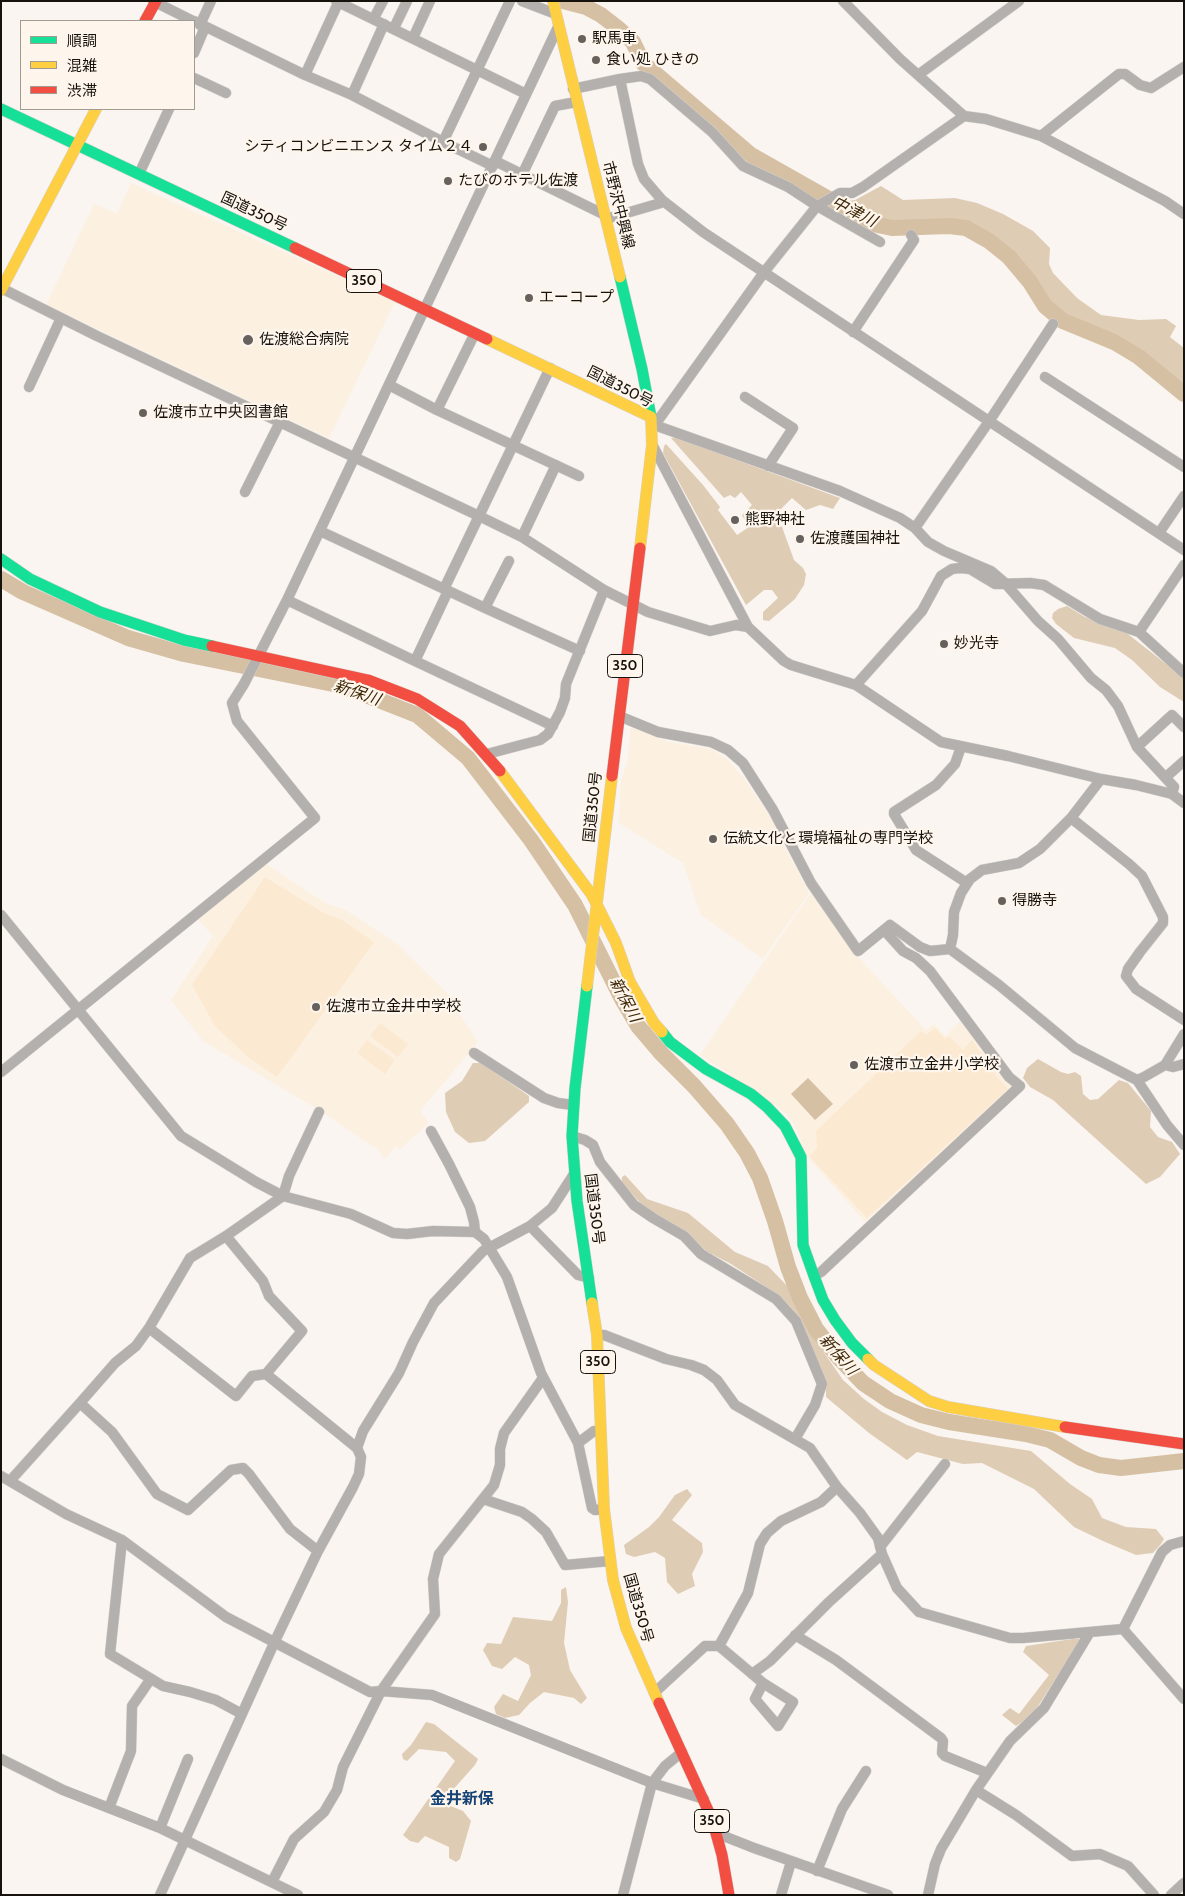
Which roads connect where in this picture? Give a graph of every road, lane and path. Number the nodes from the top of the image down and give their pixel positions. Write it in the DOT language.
graph roads {
  1 [pos="211,1"];
  2 [pos="383,1"];
  3 [pos="407,1"];
  4 [pos="430,1"];
  5 [pos="510,1"];
  6 [pos="522,1"];
  7 [pos="844,1"];
  8 [pos="1019,1"];
  9 [pos="155,2"];
  10 [pos="338,2"];
  11 [pos="554,7"];
  12 [pos="374,18"];
  13 [pos="146,20"];
  14 [pos="190,20"];
  15 [pos="198,24"];
  16 [pos="389,26"];
  17 [pos="558,27"];
  18 [pos="414,38"];
  19 [pos="195,46"];
  20 [pos="1184,66"];
  21 [pos="477,69"];
  22 [pos="305,75"];
  23 [pos="918,75"];
  24 [pos="195,78"];
  25 [pos="620,79"];
  26 [pos="573,89"];
  27 [pos="226,93"];
  28 [pos="526,94"];
  29 [pos="352,95"];
  30 [pos="576,102"];
  31 [pos="1,109"];
  32 [pos="95,110"];
  33 [pos="168,110"];
  34 [pos="964,116"];
  35 [pos="1040,136"];
  36 [pos="443,142"];
  37 [pos="77,145"];
  38 [pos="494,163"];
  39 [pos="139,174"];
  40 [pos="522,175"];
  41 [pos="664,202"];
  42 [pos="817,206"];
  43 [pos="1184,214"];
  44 [pos="606,217"];
  45 [pos="911,235"];
  46 [pos="880,242"];
  47 [pos="765,271"];
  48 [pos="2,289"];
  49 [pos="425,309"];
  50 [pos="61,318"];
  51 [pos="1052,324"];
  52 [pos="853,332"];
  53 [pos="475,333"];
  54 [pos="550,368"];
  55 [pos="1045,377"];
  56 [pos="389,385"];
  57 [pos="29,387"];
  58 [pos="745,397"];
  59 [pos="437,410"];
  60 [pos="651,417"];
  61 [pos="990,420"];
  62 [pos="280,422"];
  63 [pos="514,445"];
  64 [pos="652,445"];
  65 [pos="354,458"];
  66 [pos="556,465"];
  67 [pos="768,466"];
  68 [pos="1184,467"];
  69 [pos="579,476"];
  70 [pos="245,492"];
  71 [pos="1184,496"];
  72 [pos="479,516"];
  73 [pos="915,528"];
  74 [pos="320,531"];
  75 [pos="1159,533"];
  76 [pos="522,537"];
  77 [pos="1184,550"];
  78 [pos="1,559"];
  79 [pos="509,560"];
  80 [pos="1184,565"];
  81 [pos="1005,584"];
  82 [pos="446,590"];
  83 [pos="604,590"];
  84 [pos="287,600"];
  85 [pos="634,604"];
  86 [pos="485,608"];
  87 [pos="748,627"];
  88 [pos="1139,632"];
  89 [pos="580,652"];
  90 [pos="259,656"];
  91 [pos="415,661"];
  92 [pos="1184,673"];
  93 [pos="856,685"];
  94 [pos="619,716"];
  95 [pos="554,726"];
  96 [pos="1184,727"];
  97 [pos="961,747"];
  98 [pos="1137,747"];
  99 [pos="487,754"];
  100 [pos="1184,761"];
  101 [pos="1166,777"];
  102 [pos="1101,779"];
  103 [pos="1172,794"];
  104 [pos="1184,803"];
  105 [pos="1071,818"];
  106 [pos="967,883"];
  107 [pos="597,909"];
  108 [pos="1,915"];
  109 [pos="884,930"];
  110 [pos="950,949"];
  111 [pos="78,1010"];
  112 [pos="1184,1020"];
  113 [pos="1184,1034"];
  114 [pos="474,1053"];
  115 [pos="1184,1064"];
  116 [pos="1166,1065"];
  117 [pos="1,1072"];
  118 [pos="1137,1080"];
  119 [pos="573,1105"];
  120 [pos="319,1112"];
  121 [pos="431,1131"];
  122 [pos="572,1136"];
  123 [pos="1184,1144"];
  124 [pos="574,1174"];
  125 [pos="283,1196"];
  126 [pos="530,1226"];
  127 [pos="475,1232"];
  128 [pos="226,1236"];
  129 [pos="490,1247"];
  130 [pos="814,1276"];
  131 [pos="589,1278"];
  132 [pos="149,1328"];
  133 [pos="597,1335"];
  134 [pos="266,1374"];
  135 [pos="543,1378"];
  136 [pos="80,1403"];
  137 [pos="594,1431"];
  138 [pos="795,1438"];
  139 [pos="578,1443"];
  140 [pos="1184,1444"];
  141 [pos="357,1448"];
  142 [pos="945,1464"];
  143 [pos="5,1478"];
  144 [pos="837,1487"];
  145 [pos="482,1499"];
  146 [pos="604,1509"];
  147 [pos="122,1540"];
  148 [pos="1184,1541"];
  149 [pos="318,1550"];
  150 [pos="881,1550"];
  151 [pos="610,1561"];
  152 [pos="1123,1629"];
  153 [pos="1090,1632"];
  154 [pos="795,1636"];
  155 [pos="275,1641"];
  156 [pos="719,1646"];
  157 [pos="752,1674"];
  158 [pos="150,1680"];
  159 [pos="763,1684"];
  160 [pos="381,1691"];
  161 [pos="654,1693"];
  162 [pos="1184,1699"];
  163 [pos="242,1714"];
  164 [pos="682,1752"];
  165 [pos="1,1759"];
  166 [pos="188,1759"];
  167 [pos="866,1771"];
  168 [pos="987,1773"];
  169 [pos="652,1783"];
  170 [pos="976,1790"];
  171 [pos="704,1799"];
  172 [pos="109,1808"];
  173 [pos="160,1828"];
  174 [pos="716,1833"];
  175 [pos="186,1840"];
  176 [pos="792,1862"];
  177 [pos="817,1871"];
  178 [pos="272,1882"];
  179 [pos="1184,1883"];
  180 [pos="160,1895"];
  181 [pos="298,1895"];
  182 [pos="623,1895"];
  183 [pos="729,1895"];
  184 [pos="781,1895"];
  185 [pos="888,1895"];
  186 [pos="928,1895"];
  187 [pos="1154,1895"];
  188 [pos="1171,1895"];
  1 -- 15 [label="street"];
  2 -- 12 [label="street"];
  3 -- 16 [label="street"];
  4 -- 18 [label="street"];
  5 -- 21 [label="street"];
  6 -- 11 [label="street"];
  7 -- 23 [label="street"];
  8 -- 23 [label="street"];
  9 -- 13 [label="main road"];
  9 -- 14 [label="street"];
  10 -- 12 [label="street"];
  10 -- 22 [label="street"];
  11 -- 17 [label="main road, 市野沢中興線"];
  12 -- 16 [label="street"];
  15 -- 19 [label="street"];
  15 -- 22 [label="street"];
  16 -- 18 [label="street"];
  16 -- 29 [label="street"];
  17 -- 26 [label="main road, 市野沢中興線"];
  17 -- 28 [label="street"];
  18 -- 21 [label="street"];
  20 -- 35 [label="street"];
  21 -- 28 [label="street"];
  21 -- 36 [label="street"];
  22 -- 29 [label="street"];
  23 -- 34 [label="street"];
  24 -- 27 [label="street"];
  25 -- 26 [label="street"];
  25 -- 41 [label="street"];
  25 -- 42 [label="street"];
  26 -- 30 [label="main road, 市野沢中興線"];
  28 -- 38 [label="street"];
  29 -- 36 [label="street"];
  30 -- 40 [label="street"];
  30 -- 44 [label="main road, 市野沢中興線"];
  31 -- 37 [label="main road, 国道350号 / 350"];
  32 -- 37 [label="main road"];
  33 -- 39 [label="street"];
  34 -- 35 [label="street"];
  34 -- 42 [label="street"];
  35 -- 43 [label="street"];
  36 -- 38 [label="street"];
  37 -- 39 [label="main road, 国道350号 / 350"];
  37 -- 48 [label="main road"];
  38 -- 40 [label="street"];
  38 -- 49 [label="street"];
  39 -- 49 [label="main road, 国道350号 / 350"];
  40 -- 44 [label="street"];
  41 -- 44 [label="street"];
  41 -- 47 [label="street"];
  42 -- 46 [label="street"];
  42 -- 47 [label="street"];
  44 -- 60 [label="main road, 市野沢中興線"];
  45 -- 52 [label="street"];
  47 -- 52 [label="street"];
  47 -- 60 [label="street"];
  48 -- 50 [label="street"];
  49 -- 53 [label="main road, 国道350号 / 350"];
  49 -- 56 [label="street"];
  50 -- 57 [label="street"];
  50 -- 62 [label="street"];
  51 -- 61 [label="street"];
  52 -- 61 [label="street"];
  53 -- 54 [label="main road, 国道350号 / 350"];
  53 -- 59 [label="street"];
  54 -- 60 [label="main road, 国道350号 / 350"];
  54 -- 63 [label="street"];
  55 -- 68 [label="street"];
  56 -- 59 [label="street"];
  56 -- 65 [label="street"];
  58 -- 67 [label="street"];
  59 -- 63 [label="street"];
  60 -- 64 [label="main road, 国道350号 / 350"];
  60 -- 67 [label="street"];
  61 -- 73 [label="street"];
  61 -- 75 [label="street"];
  62 -- 65 [label="street"];
  62 -- 70 [label="street"];
  63 -- 66 [label="street"];
  63 -- 72 [label="street"];
  64 -- 85 [label="main road, 国道350号 / 350"];
  64 -- 87 [label="street"];
  65 -- 72 [label="street"];
  65 -- 74 [label="street"];
  66 -- 69 [label="street"];
  66 -- 76 [label="street"];
  67 -- 73 [label="street"];
  71 -- 75 [label="street"];
  72 -- 76 [label="street"];
  72 -- 82 [label="street"];
  73 -- 81 [label="street"];
  74 -- 82 [label="street"];
  74 -- 84 [label="street"];
  75 -- 77 [label="street"];
  76 -- 83 [label="street"];
  78 -- 90 [label="main road"];
  79 -- 86 [label="street"];
  80 -- 88 [label="street"];
  81 -- 88 [label="street"];
  81 -- 93 [label="street"];
  81 -- 98 [label="street"];
  82 -- 86 [label="street"];
  82 -- 91 [label="street"];
  83 -- 85 [label="street"];
  83 -- 89 [label="street"];
  84 -- 90 [label="street"];
  84 -- 91 [label="street"];
  85 -- 87 [label="street"];
  85 -- 94 [label="main road, 国道350号 / 350"];
  86 -- 89 [label="street"];
  87 -- 93 [label="street"];
  88 -- 92 [label="street"];
  89 -- 95 [label="street"];
  90 -- 99 [label="main road"];
  90 -- 111 [label="street"];
  91 -- 95 [label="street"];
  93 -- 97 [label="street"];
  94 -- 107 [label="main road, 国道350号 / 350"];
  94 -- 109 [label="street"];
  95 -- 99 [label="street"];
  96 -- 98 [label="street"];
  97 -- 102 [label="street"];
  97 -- 106 [label="street"];
  98 -- 101 [label="street"];
  99 -- 107 [label="main road"];
  100 -- 101 [label="street"];
  101 -- 103 [label="street"];
  102 -- 103 [label="street"];
  102 -- 105 [label="street"];
  103 -- 104 [label="street"];
  105 -- 106 [label="street"];
  105 -- 112 [label="street"];
  106 -- 110 [label="street"];
  107 -- 119 [label="main road, 国道350号 / 350"];
  107 -- 130 [label="main road"];
  108 -- 111 [label="street"];
  109 -- 110 [label="street"];
  109 -- 130 [label="street"];
  110 -- 118 [label="street"];
  111 -- 117 [label="street"];
  111 -- 125 [label="street"];
  113 -- 116 [label="street"];
  114 -- 119 [label="street"];
  115 -- 116 [label="street"];
  116 -- 118 [label="street"];
  118 -- 123 [label="street"];
  119 -- 122 [label="main road, 国道350号 / 350"];
  120 -- 125 [label="street"];
  121 -- 127 [label="street"];
  122 -- 124 [label="main road, 国道350号 / 350"];
  122 -- 138 [label="street"];
  124 -- 126 [label="street"];
  124 -- 131 [label="main road, 国道350号 / 350"];
  125 -- 127 [label="street"];
  125 -- 128 [label="street"];
  126 -- 129 [label="street"];
  126 -- 131 [label="street"];
  127 -- 129 [label="street"];
  128 -- 132 [label="street"];
  128 -- 134 [label="street"];
  129 -- 135 [label="street"];
  129 -- 141 [label="street"];
  130 -- 140 [label="main road"];
  131 -- 133 [label="main road, 国道350号 / 350"];
  132 -- 134 [label="street"];
  132 -- 136 [label="street"];
  133 -- 138 [label="street"];
  133 -- 146 [label="main road, 国道350号 / 350"];
  134 -- 141 [label="street"];
  135 -- 139 [label="street"];
  135 -- 145 [label="street"];
  136 -- 143 [label="street"];
  136 -- 149 [label="street"];
  137 -- 139 [label="street"];
  138 -- 144 [label="street"];
  139 -- 146 [label="street"];
  141 -- 149 [label="street"];
  142 -- 150 [label="street"];
  143 -- 147 [label="street"];
  144 -- 150 [label="street"];
  144 -- 156 [label="street"];
  145 -- 151 [label="street"];
  145 -- 160 [label="street"];
  146 -- 151 [label="main road, 国道350号 / 350"];
  147 -- 155 [label="street"];
  147 -- 158 [label="street"];
  148 -- 152 [label="street"];
  149 -- 155 [label="street"];
  150 -- 153 [label="street"];
  150 -- 154 [label="street"];
  151 -- 161 [label="main road, 国道350号 / 350"];
  152 -- 153 [label="street"];
  152 -- 162 [label="street"];
  153 -- 168 [label="street"];
  154 -- 157 [label="street"];
  154 -- 168 [label="street"];
  155 -- 160 [label="street"];
  155 -- 163 [label="street"];
  156 -- 157 [label="street"];
  156 -- 161 [label="street"];
  157 -- 159 [label="street"];
  158 -- 163 [label="street"];
  158 -- 172 [label="street"];
  160 -- 169 [label="street"];
  160 -- 178 [label="street"];
  161 -- 164 [label="main road, 国道350号 / 350"];
  163 -- 175 [label="street"];
  164 -- 169 [label="street"];
  164 -- 171 [label="main road, 国道350号 / 350"];
  165 -- 172 [label="street"];
  166 -- 173 [label="street"];
  167 -- 177 [label="street"];
  168 -- 170 [label="street"];
  169 -- 171 [label="street"];
  169 -- 182 [label="street"];
  170 -- 186 [label="street"];
  170 -- 187 [label="street"];
  171 -- 174 [label="main road, 国道350号 / 350"];
  172 -- 173 [label="street"];
  173 -- 175 [label="street"];
  174 -- 176 [label="street"];
  174 -- 183 [label="main road, 国道350号 / 350"];
  175 -- 178 [label="street"];
  175 -- 180 [label="street"];
  176 -- 177 [label="street"];
  176 -- 184 [label="street"];
  177 -- 185 [label="street"];
  178 -- 181 [label="street"];
  179 -- 188 [label="street"];
}
